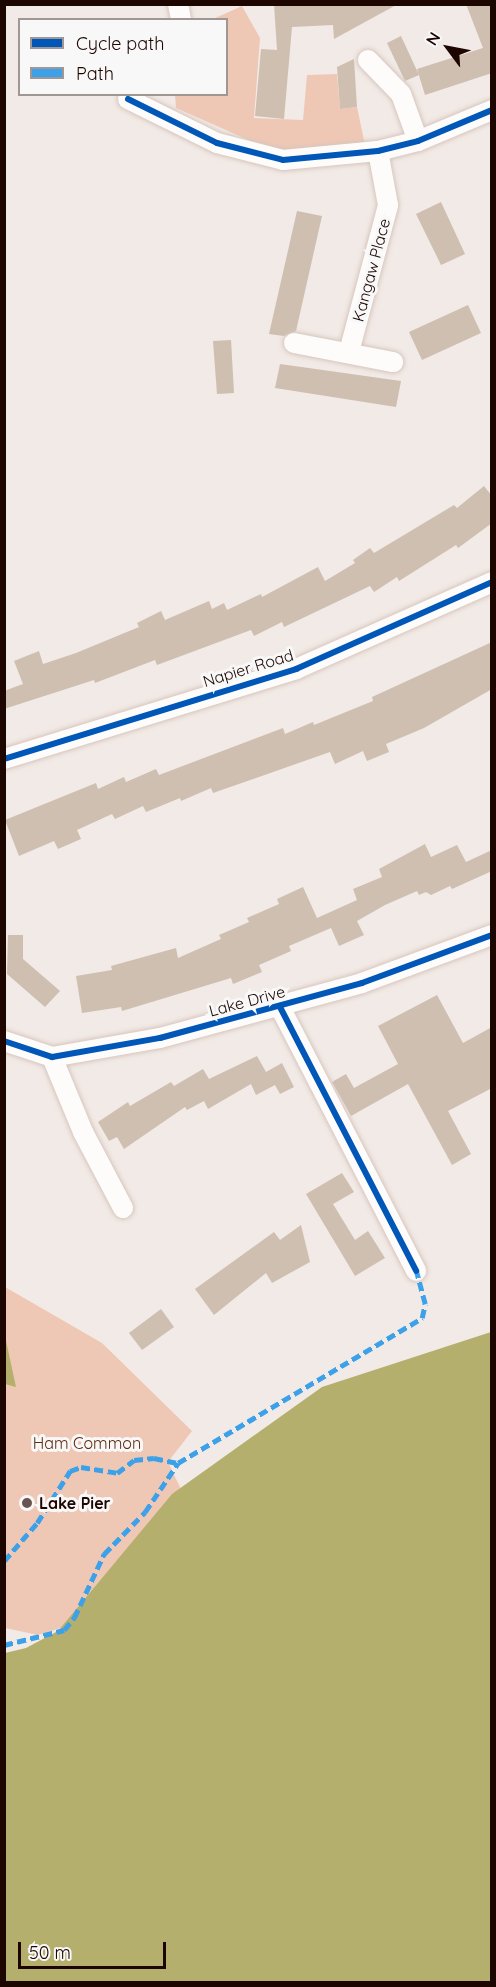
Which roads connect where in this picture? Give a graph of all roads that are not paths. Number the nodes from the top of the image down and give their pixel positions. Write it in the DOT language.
graph roads {
  1 [pos="368,60"];
  2 [pos="128,99"];
  3 [pos="164,103"];
  4 [pos="492,110"];
  5 [pos="418,141"];
  6 [pos="378,151"];
  7 [pos="294,343"];
  8 [pos="349,352"];
  9 [pos="393,362"];
  10 [pos="492,582"];
  11 [pos="4,759"];
  12 [pos="492,936"];
  13 [pos="280,1007"];
  14 [pos="4,1041"];
  15 [pos="52,1057"];
  16 [pos="123,1208"];
  17 [pos="416,1270"];
  1 -- 5 [label="street"];
  2 -- 3 [label="street"];
  3 -- 6 [label="street"];
  4 -- 5 [label="street"];
  5 -- 6 [label="street"];
  6 -- 8 [label="street, Kangaw Place"];
  7 -- 8 [label="street"];
  8 -- 9 [label="street"];
  10 -- 11 [label="street, Napier Road"];
  12 -- 13 [label="street, Lake Drive"];
  13 -- 15 [label="street, Lake Drive"];
  13 -- 17 [label="street"];
  14 -- 15 [label="street, Lake Drive"];
  15 -- 16 [label="street"];
}
